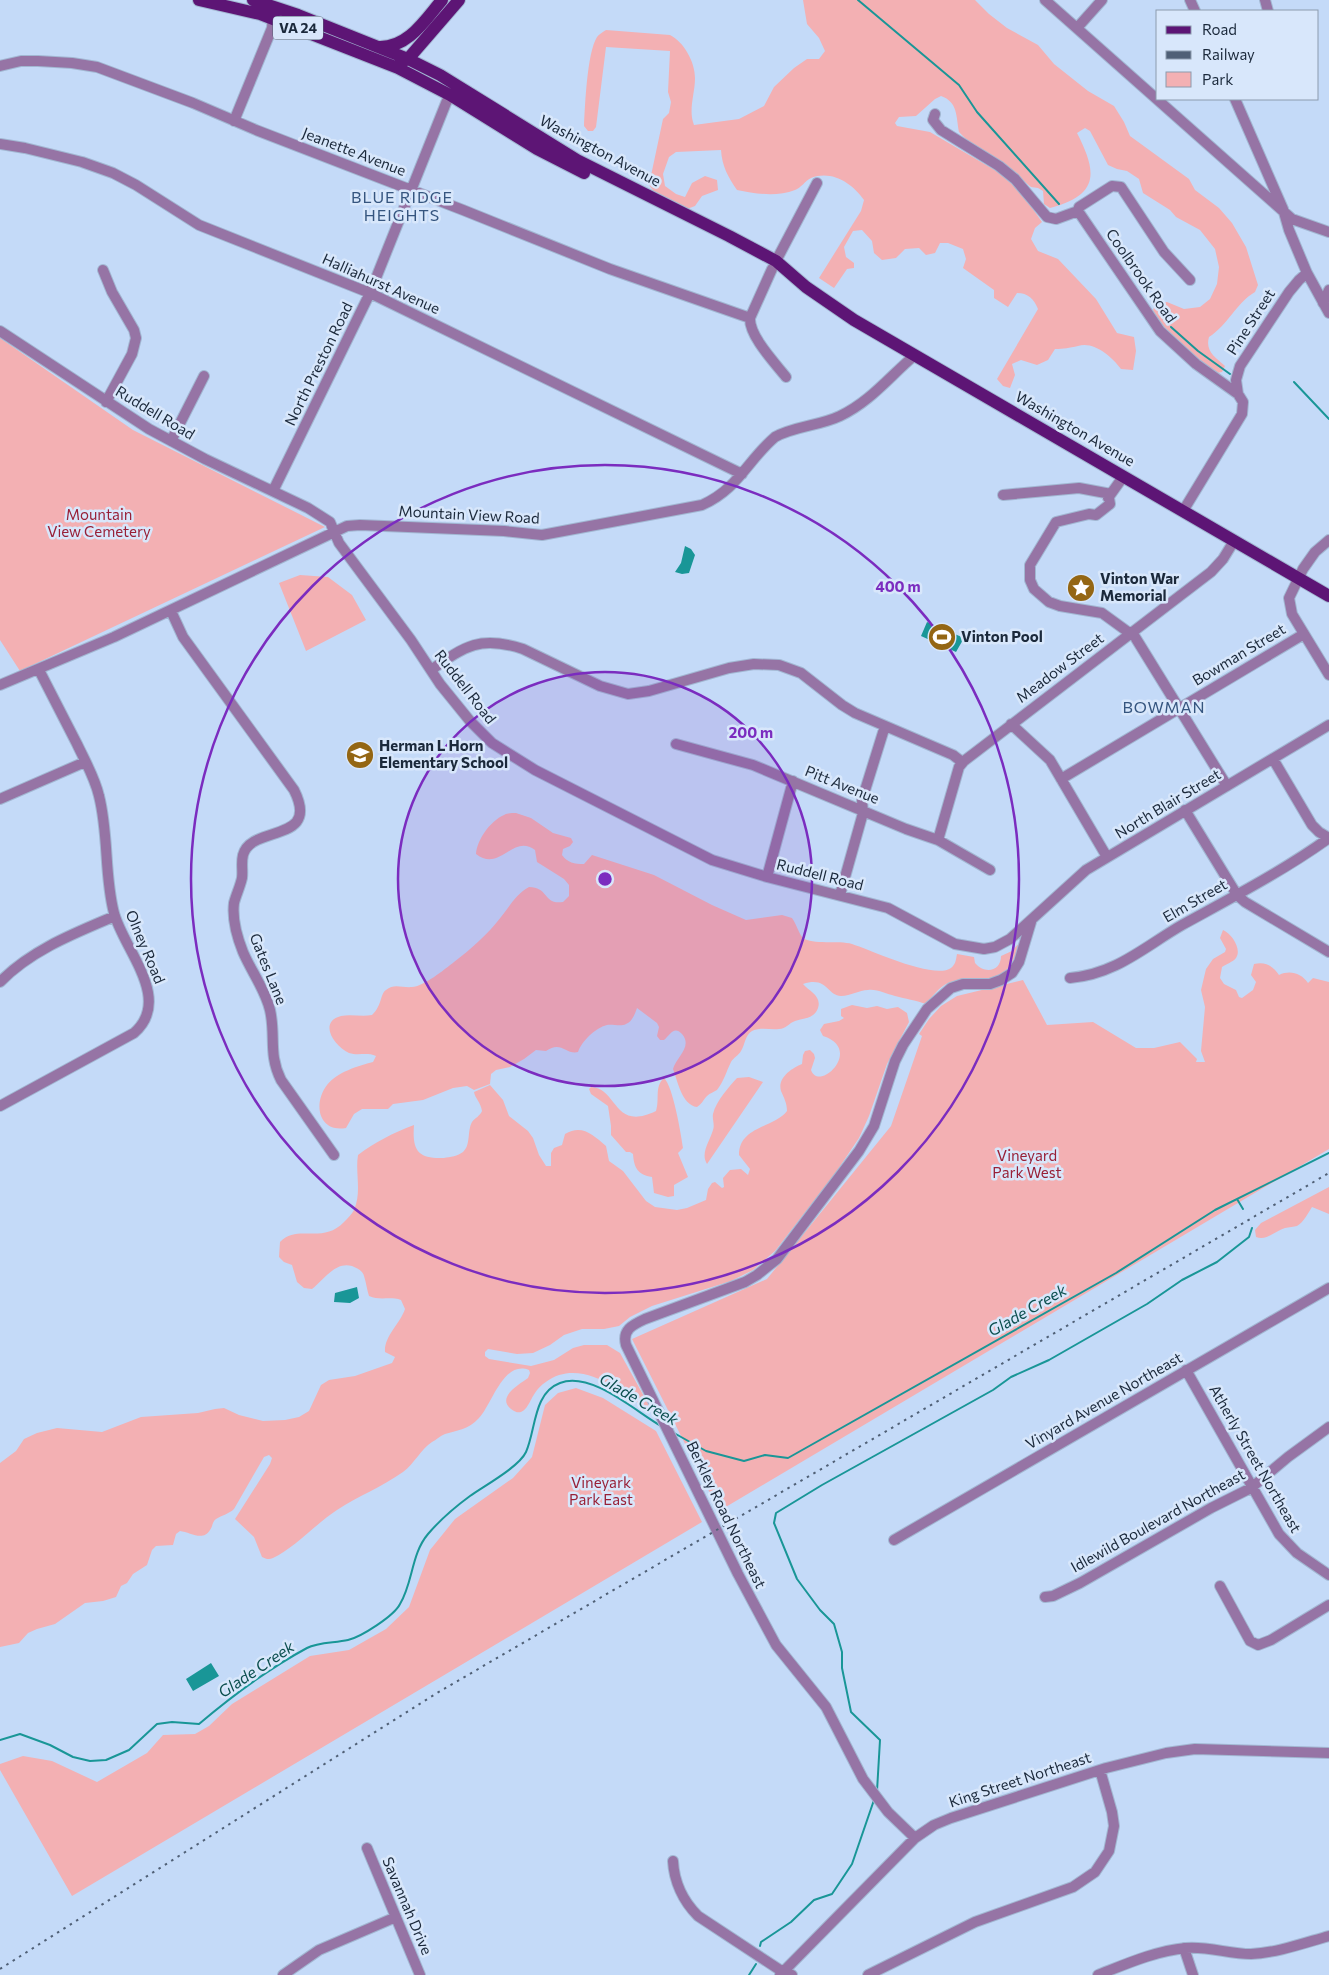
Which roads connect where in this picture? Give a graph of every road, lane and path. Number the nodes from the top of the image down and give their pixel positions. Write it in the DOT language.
graph roads {
  1 [pos="200,0"];
  2 [pos="253,0"];
  3 [pos="443,0"];
  4 [pos="459,0"];
  5 [pos="1046,0"];
  6 [pos="1102,0"];
  7 [pos="273,9"];
  8 [pos="1077,28"];
  9 [pos="376,46"];
  10 [pos="401,60"];
  11 [pos="0,66"];
  12 [pos="463,88"];
  13 [pos="450,95"];
  14 [pos="1156,97"];
  15 [pos="1159,100"];
  16 [pos="1235,100"];
  17 [pos="935,114"];
  18 [pos="234,121"];
  19 [pos="0,144"];
  20 [pos="817,183"];
  21 [pos="411,190"];
  22 [pos="1283,209"];
  23 [pos="1078,211"];
  24 [pos="1329,232"];
  25 [pos="774,265"];
  26 [pos="103,270"];
  27 [pos="1307,273"];
  28 [pos="1190,280"];
  29 [pos="1329,290"];
  30 [pos="370,293"];
  31 [pos="1323,303"];
  32 [pos="1329,313"];
  33 [pos="750,318"];
  34 [pos="0,331"];
  35 [pos="915,355"];
  36 [pos="204,376"];
  37 [pos="786,377"];
  38 [pos="1238,394"];
  39 [pos="106,402"];
  40 [pos="171,441"];
  41 [pos="742,474"];
  42 [pos="1123,476"];
  43 [pos="273,491"];
  44 [pos="1003,495"];
  45 [pos="1110,496"];
  46 [pos="1183,511"];
  47 [pos="335,531"];
  48 [pos="1329,540"];
  49 [pos="1234,541"];
  50 [pos="1299,578"];
  51 [pos="1329,596"];
  52 [pos="171,611"];
  53 [pos="1130,634"];
  54 [pos="1304,634"];
  55 [pos="39,670"];
  56 [pos="431,670"];
  57 [pos="1329,675"];
  58 [pos="0,685"];
  59 [pos="1180,708"];
  60 [pos="1011,724"];
  61 [pos="1329,725"];
  62 [pos="885,726"];
  63 [pos="676,744"];
  64 [pos="1273,759"];
  65 [pos="85,762"];
  66 [pos="962,762"];
  67 [pos="1061,778"];
  68 [pos="793,781"];
  69 [pos="1227,786"];
  70 [pos="0,799"];
  71 [pos="863,810"];
  72 [pos="1186,810"];
  73 [pos="1329,838"];
  74 [pos="938,840"];
  75 [pos="1107,857"];
  76 [pos="990,870"];
  77 [pos="767,877"];
  78 [pos="840,895"];
  79 [pos="1237,895"];
  80 [pos="115,916"];
  81 [pos="1032,921"];
  82 [pos="1329,952"];
  83 [pos="1070,978"];
  84 [pos="0,982"];
  85 [pos="0,1106"];
  86 [pos="334,1155"];
  87 [pos="1329,1288"];
  88 [pos="1186,1370"];
  89 [pos="1329,1427"];
  90 [pos="1253,1487"];
  91 [pos="894,1540"];
  92 [pos="1329,1575"];
  93 [pos="1220,1586"];
  94 [pos="1046,1597"];
  95 [pos="1329,1605"];
  96 [pos="1329,1753"];
  97 [pos="1100,1770"];
  98 [pos="915,1838"];
  99 [pos="367,1848"];
  100 [pos="673,1861"];
  101 [pos="396,1917"];
  102 [pos="1329,1936"];
  103 [pos="1184,1948"];
  104 [pos="785,1974"];
  105 [pos="283,1975"];
  106 [pos="420,1975"];
  107 [pos="868,1975"];
  108 [pos="1098,1975"];
  109 [pos="1193,1975"];
  1 -- 7 [label="main road, VA 24"];
  2 -- 7 [label="main road, VA 24"];
  3 -- 9 [label="main road, VA 24"];
  3 -- 10 [label="main road"];
  4 -- 10 [label="main road"];
  5 -- 8 [label="street"];
  6 -- 8 [label="street"];
  7 -- 9 [label="main road, VA 24"];
  7 -- 10 [label="main road, VA 24"];
  7 -- 18 [label="street"];
  8 -- 14 [label="street"];
  9 -- 10 [label="main road, Washington Avenue"];
  10 -- 12 [label="main road, Washington Avenue"];
  10 -- 13 [label="main road, Washington Avenue"];
  11 -- 18 [label="street, Jeanette Avenue"];
  12 -- 13 [label="street"];
  12 -- 25 [label="main road, Washington Avenue"];
  13 -- 21 [label="street, North Preston Road"];
  13 -- 25 [label="main road, Washington Avenue"];
  15 -- 22 [label="street"];
  16 -- 22 [label="street"];
  17 -- 23 [label="street"];
  18 -- 21 [label="street, Jeanette Avenue"];
  19 -- 30 [label="street, Halliahurst Avenue"];
  20 -- 25 [label="street"];
  21 -- 30 [label="street, North Preston Road"];
  21 -- 33 [label="street, Jeanette Avenue"];
  22 -- 24 [label="street"];
  22 -- 27 [label="street"];
  23 -- 28 [label="street"];
  23 -- 38 [label="street, Coolbrook Road"];
  25 -- 33 [label="street"];
  25 -- 35 [label="main road, Washington Avenue"];
  26 -- 39 [label="street"];
  27 -- 31 [label="street"];
  27 -- 38 [label="street, Pine Street"];
  29 -- 31 [label="street"];
  30 -- 41 [label="street, Halliahurst Avenue"];
  30 -- 43 [label="street, North Preston Road"];
  31 -- 32 [label="street"];
  33 -- 37 [label="street"];
  34 -- 39 [label="street, Ruddell Road"];
  35 -- 41 [label="street, Mountain View Road"];
  35 -- 42 [label="main road, Washington Avenue"];
  36 -- 40 [label="street"];
  38 -- 46 [label="street"];
  39 -- 40 [label="street, Ruddell Road"];
  40 -- 43 [label="street, Ruddell Road"];
  41 -- 47 [label="street, Mountain View Road"];
  42 -- 45 [label="street"];
  42 -- 46 [label="main road, Washington Avenue"];
  43 -- 47 [label="street, Ruddell Road"];
  44 -- 45 [label="street"];
  45 -- 53 [label="street"];
  46 -- 49 [label="main road, Washington Avenue"];
  47 -- 52 [label="street, Mountain View Road"];
  47 -- 56 [label="street, Ruddell Road"];
  48 -- 50 [label="street"];
  49 -- 50 [label="main road, Washington Avenue"];
  49 -- 53 [label="street, Meadow Street"];
  50 -- 51 [label="main road, Washington Avenue"];
  50 -- 54 [label="street"];
  52 -- 55 [label="street, Mountain View Road"];
  52 -- 86 [label="street, Gates Lane"];
  53 -- 59 [label="street"];
  53 -- 60 [label="street, Meadow Street"];
  54 -- 57 [label="street"];
  54 -- 59 [label="street, Bowman Street"];
  55 -- 58 [label="street, Mountain View Road"];
  55 -- 65 [label="street, Olney Road"];
  56 -- 62 [label="street"];
  56 -- 77 [label="street, Ruddell Road"];
  59 -- 67 [label="street, Bowman Street"];
  59 -- 69 [label="street"];
  60 -- 66 [label="street, Meadow Street"];
  60 -- 67 [label="street"];
  61 -- 64 [label="street, North Blair Street"];
  62 -- 66 [label="street"];
  62 -- 71 [label="street"];
  63 -- 68 [label="street, Pitt Avenue"];
  64 -- 69 [label="street, North Blair Street"];
  64 -- 73 [label="street"];
  65 -- 70 [label="street"];
  65 -- 80 [label="street, Olney Road"];
  66 -- 74 [label="street"];
  67 -- 75 [label="street"];
  68 -- 71 [label="street, Pitt Avenue"];
  68 -- 77 [label="street"];
  69 -- 72 [label="street, North Blair Street"];
  71 -- 74 [label="street, Pitt Avenue"];
  71 -- 78 [label="street"];
  72 -- 75 [label="street, North Blair Street"];
  72 -- 79 [label="street"];
  73 -- 79 [label="street, Elm Street"];
  74 -- 76 [label="street, Pitt Avenue"];
  75 -- 81 [label="street, North Blair Street"];
  77 -- 78 [label="street, Ruddell Road"];
  78 -- 81 [label="street, Ruddell Road"];
  79 -- 82 [label="street"];
  79 -- 83 [label="street, Elm Street"];
  80 -- 84 [label="street"];
  80 -- 85 [label="street, Olney Road"];
  81 -- 98 [label="street, Berkley Road Northeast"];
  87 -- 88 [label="street, Vinyard Avenue Northeast"];
  88 -- 90 [label="street, Atherly Street Northeast"];
  88 -- 91 [label="street, Vinyard Avenue Northeast"];
  89 -- 90 [label="street, Idlewild Boulevard Northeast"];
  90 -- 92 [label="street, Atherly Street Northeast"];
  90 -- 94 [label="street, Idlewild Boulevard Northeast"];
  93 -- 95 [label="street"];
  96 -- 97 [label="street, King Street Northeast"];
  97 -- 98 [label="street, King Street Northeast"];
  97 -- 107 [label="street"];
  98 -- 104 [label="street, King Street Northeast"];
  99 -- 101 [label="street, Savannah Drive"];
  100 -- 104 [label="street"];
  101 -- 105 [label="street"];
  101 -- 106 [label="street, Savannah Drive"];
  102 -- 103 [label="street"];
  103 -- 108 [label="street"];
  103 -- 109 [label="street"];
}
